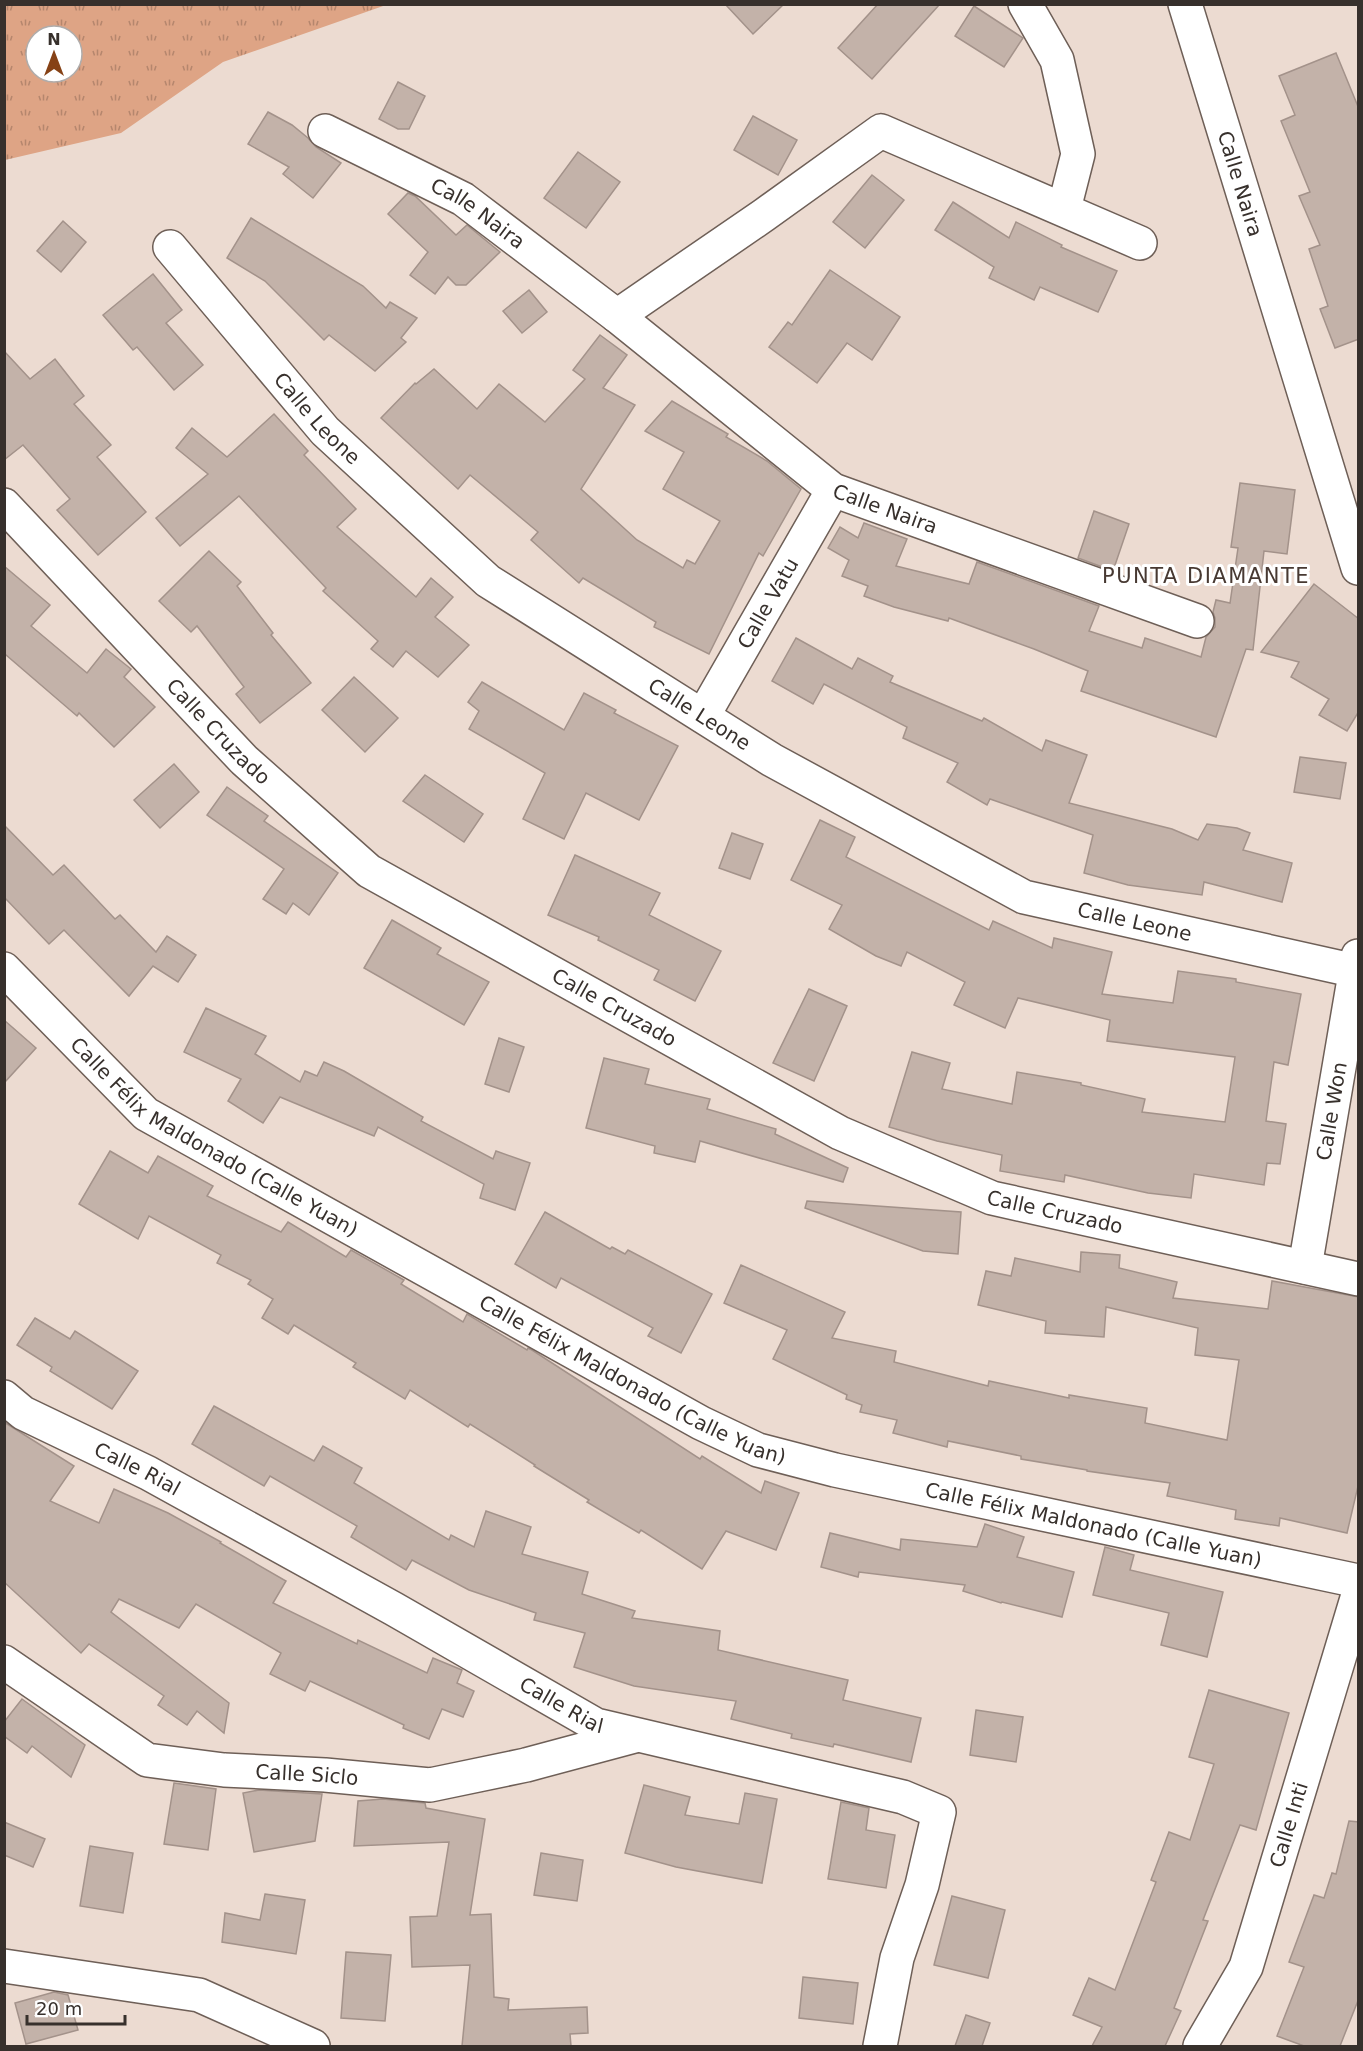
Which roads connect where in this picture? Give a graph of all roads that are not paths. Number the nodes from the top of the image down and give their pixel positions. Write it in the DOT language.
graph roads {
  1 [pos="1025,4"];
  2 [pos="1185,4"];
  3 [pos="325,131"];
  4 [pos="1064,209"];
  5 [pos="1140,243"];
  6 [pos="170,247"];
  7 [pos="617,316"];
  8 [pos="833,490"];
  9 [pos="4,505"];
  10 [pos="1359,568"];
  11 [pos="1197,621"];
  12 [pos="703,716"];
  13 [pos="1357,963"];
  14 [pos="4,969"];
  15 [pos="1305,1267"];
  16 [pos="1359,1279"];
  17 [pos="4,1397"];
  18 [pos="1359,1581"];
  19 [pos="1359,1595"];
  20 [pos="4,1662"];
  21 [pos="636,1736"];
  22 [pos="4,1966"];
  23 [pos="313,2046"];
  24 [pos="880,2046"];
  25 [pos="1200,2046"];
  1 -- 4 [label="street"];
  2 -- 10 [label="street, Calle Naira"];
  3 -- 7 [label="street, Calle Naira"];
  4 -- 5 [label="street"];
  4 -- 7 [label="street"];
  6 -- 12 [label="street, Calle Leone"];
  7 -- 8 [label="street, Calle Naira"];
  8 -- 11 [label="street, Calle Naira"];
  8 -- 12 [label="street, Calle Vatu"];
  9 -- 15 [label="street, Calle Cruzado"];
  12 -- 13 [label="street, Calle Leone"];
  13 -- 15 [label="street, Calle Won"];
  14 -- 18 [label="street, Calle Félix Maldonado (Calle Yuan)"];
  15 -- 16 [label="street, Calle Cruzado"];
  17 -- 21 [label="street, Calle Rial"];
  19 -- 25 [label="street, Calle Inti"];
  20 -- 21 [label="street, Calle Siclo"];
  21 -- 24 [label="street, Calle Rial"];
  22 -- 23 [label="street"];
}
